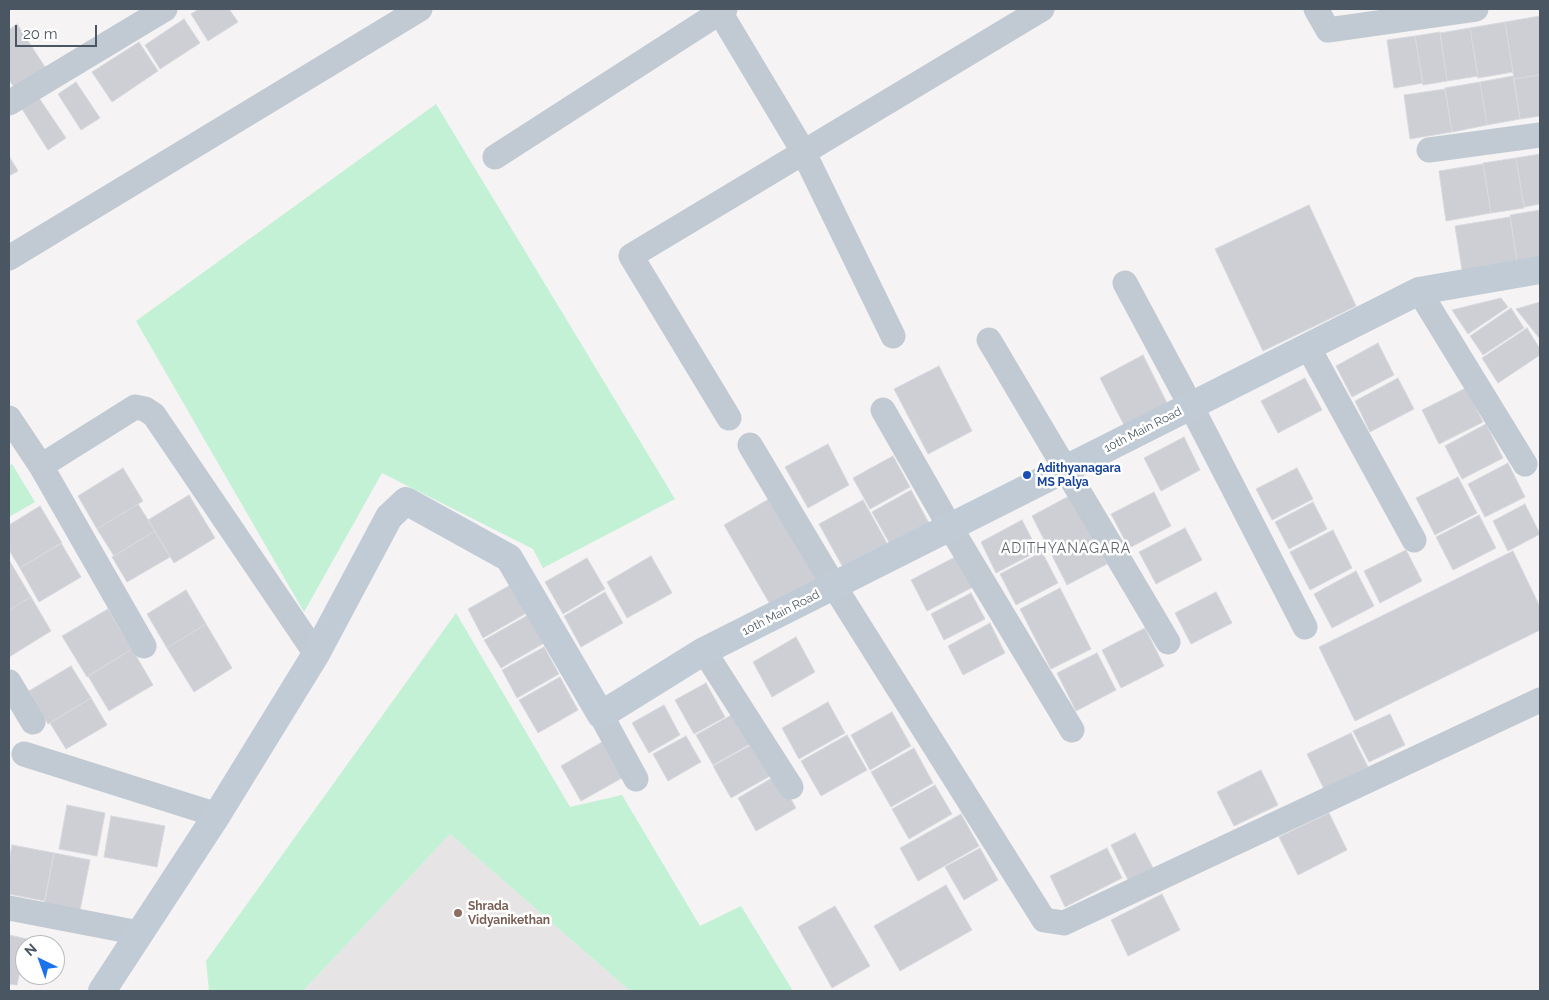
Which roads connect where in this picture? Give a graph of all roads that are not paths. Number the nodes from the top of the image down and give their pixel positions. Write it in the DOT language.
graph roads {
  1 [pos="165,9"];
  2 [pos="420,9"];
  3 [pos="1042,9"];
  4 [pos="1316,9"];
  5 [pos="1476,9"];
  6 [pos="721,10"];
  7 [pos="9,103"];
  8 [pos="1540,135"];
  9 [pos="1428,150"];
  10 [pos="803,152"];
  11 [pos="495,157"];
  12 [pos="9,258"];
  13 [pos="1540,270"];
  14 [pos="1125,283"];
  15 [pos="1419,291"];
  16 [pos="893,336"];
  17 [pos="989,340"];
  18 [pos="1308,346"];
  19 [pos="1191,406"];
  20 [pos="883,410"];
  21 [pos="9,418"];
  22 [pos="729,418"];
  23 [pos="750,445"];
  24 [pos="1525,464"];
  25 [pos="41,466"];
  26 [pos="1066,469"];
  27 [pos="950,528"];
  28 [pos="1414,540"];
  29 [pos="834,586"];
  30 [pos="1305,627"];
  31 [pos="1168,642"];
  32 [pos="144,646"];
  33 [pos="704,651"];
  34 [pos="316,654"];
  35 [pos="9,682"];
  36 [pos="1540,700"];
  37 [pos="601,716"];
  38 [pos="33,722"];
  39 [pos="1072,730"];
  40 [pos="24,754"];
  41 [pos="636,779"];
  42 [pos="792,787"];
  43 [pos="216,815"];
  44 [pos="9,908"];
  45 [pos="139,933"];
  46 [pos="102,991"];
  1 -- 7 [label="street"];
  2 -- 12 [label="street"];
  3 -- 10 [label="street"];
  4 -- 5 [label="street"];
  6 -- 10 [label="street"];
  6 -- 11 [label="street"];
  8 -- 9 [label="street"];
  10 -- 16 [label="street"];
  10 -- 22 [label="street"];
  13 -- 15 [label="street, 10th Main Road"];
  14 -- 19 [label="street"];
  15 -- 18 [label="street, 10th Main Road"];
  15 -- 24 [label="street"];
  17 -- 26 [label="street"];
  18 -- 19 [label="street, 10th Main Road"];
  18 -- 28 [label="street"];
  19 -- 26 [label="street, 10th Main Road"];
  19 -- 30 [label="street"];
  20 -- 27 [label="street"];
  21 -- 25 [label="street"];
  23 -- 29 [label="street"];
  25 -- 32 [label="street"];
  25 -- 34 [label="street"];
  26 -- 27 [label="street, 10th Main Road"];
  26 -- 31 [label="street"];
  27 -- 29 [label="street, 10th Main Road"];
  27 -- 39 [label="street"];
  29 -- 33 [label="street, 10th Main Road"];
  29 -- 36 [label="street"];
  33 -- 37 [label="street, 10th Main Road"];
  33 -- 42 [label="street"];
  34 -- 37 [label="street"];
  34 -- 43 [label="street"];
  35 -- 38 [label="street"];
  37 -- 41 [label="street"];
  40 -- 43 [label="street"];
  43 -- 45 [label="street"];
  44 -- 45 [label="street"];
  45 -- 46 [label="street"];
}
